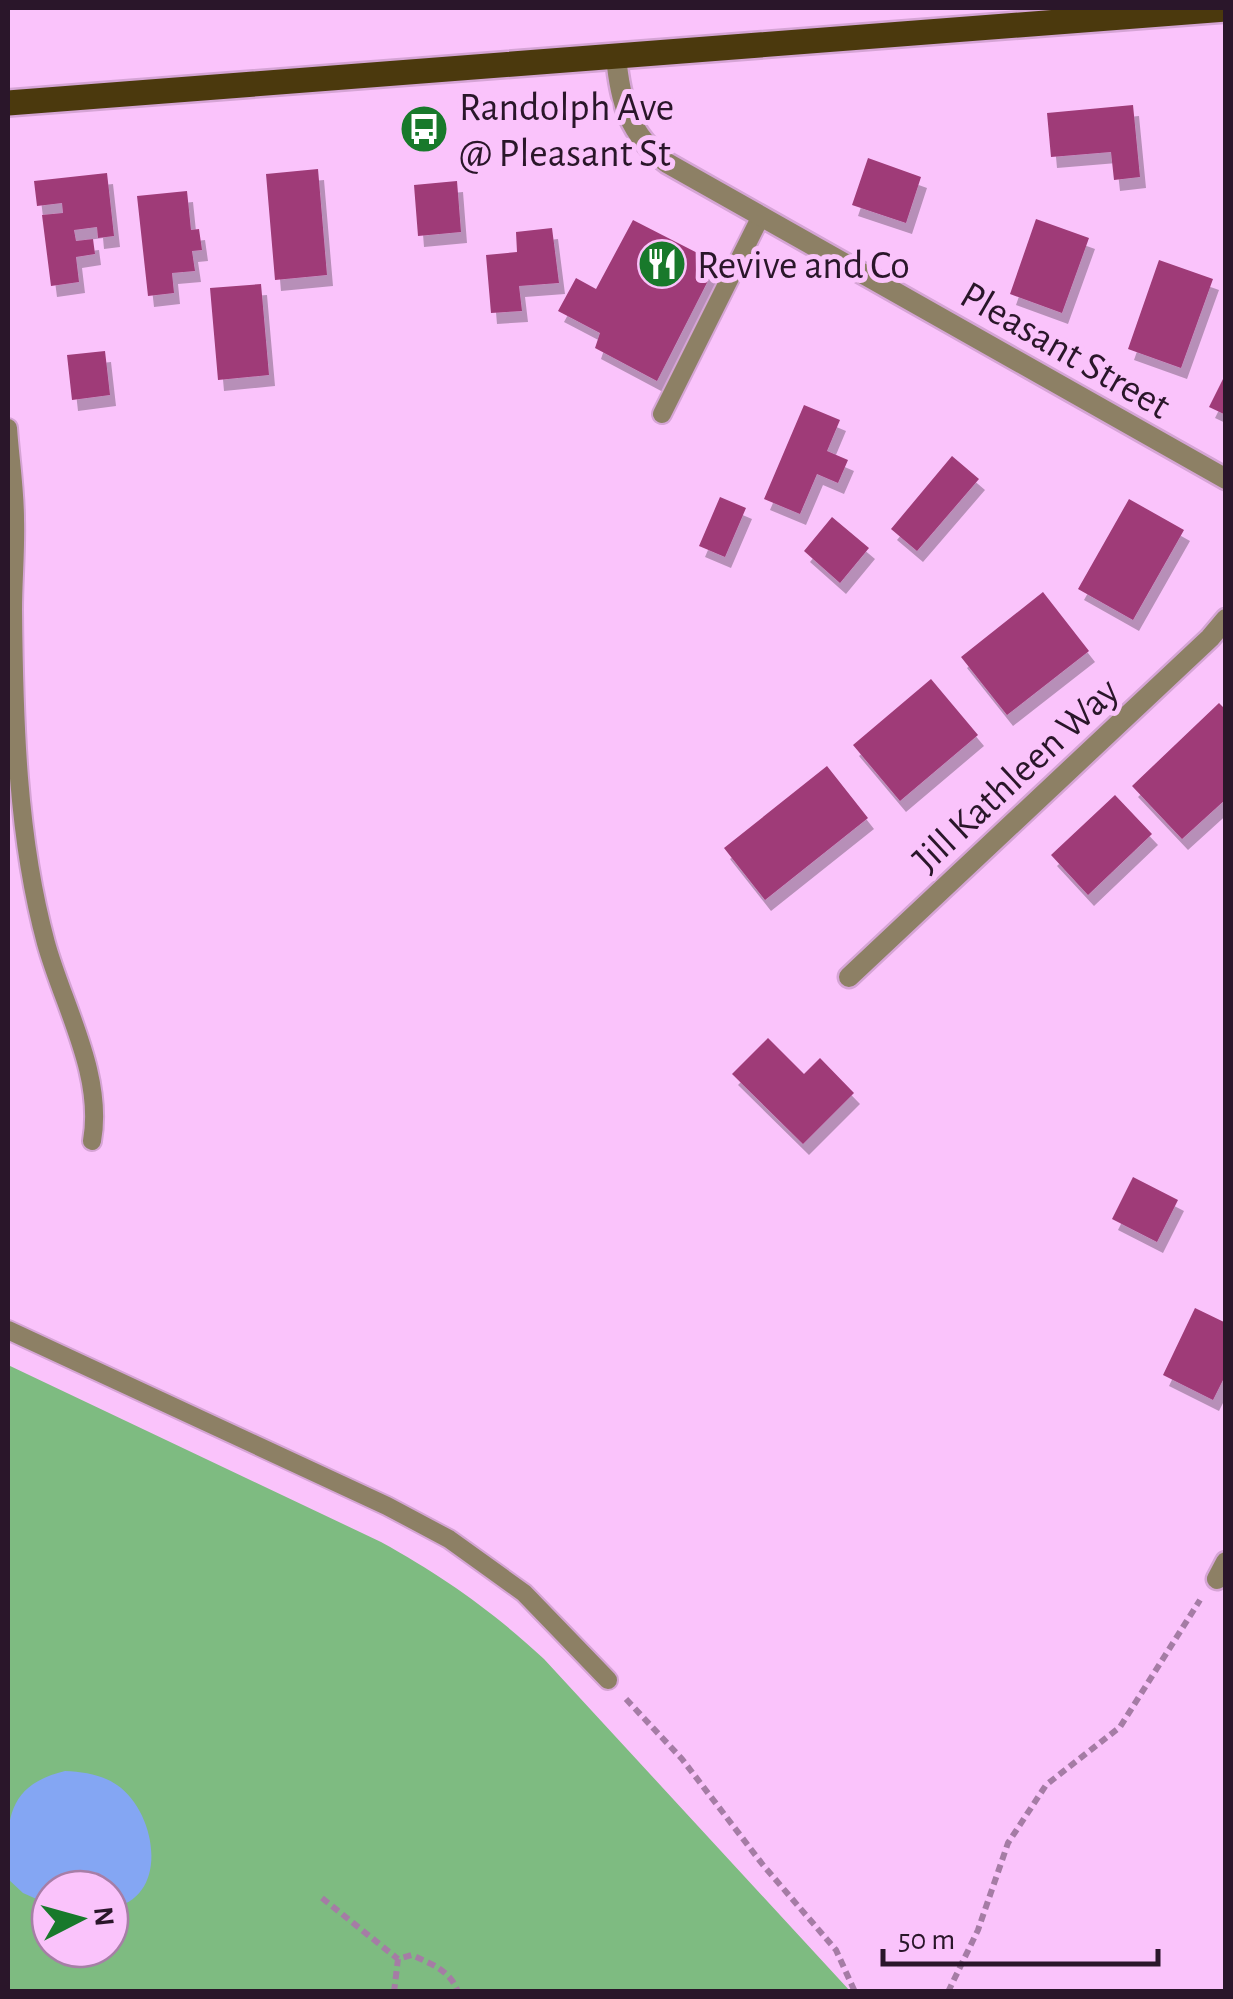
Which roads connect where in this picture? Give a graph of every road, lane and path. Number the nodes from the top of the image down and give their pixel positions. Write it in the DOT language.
graph roads {
  1 [pos="1226,10"];
  2 [pos="616,56"];
  3 [pos="8,103"];
  4 [pos="761,216"];
  5 [pos="662,414"];
  6 [pos="8,428"];
  7 [pos="1226,480"];
  8 [pos="1226,619"];
  9 [pos="849,977"];
  10 [pos="92,1142"];
  11 [pos="8,1330"];
  12 [pos="1221,1570"];
  13 [pos="608,1680"];
  14 [pos="322,1898"];
  15 [pos="398,1959"];
  16 [pos="394,1992"];
  17 [pos="458,1992"];
  18 [pos="855,1992"];
  19 [pos="948,1992"];
  1 -- 2 [label="main road"];
  2 -- 3 [label="main road"];
  2 -- 4 [label="street, Pleasant Street"];
  4 -- 5 [label="lane"];
  4 -- 7 [label="street, Pleasant Street"];
  6 -- 10 [label="lane"];
  8 -- 9 [label="street, Jill Kathleen Way"];
  11 -- 13 [label="lane"];
  12 -- 19 [label="path"];
  13 -- 18 [label="path"];
  14 -- 15 [label="path"];
  15 -- 16 [label="path"];
  15 -- 17 [label="path"];
}
